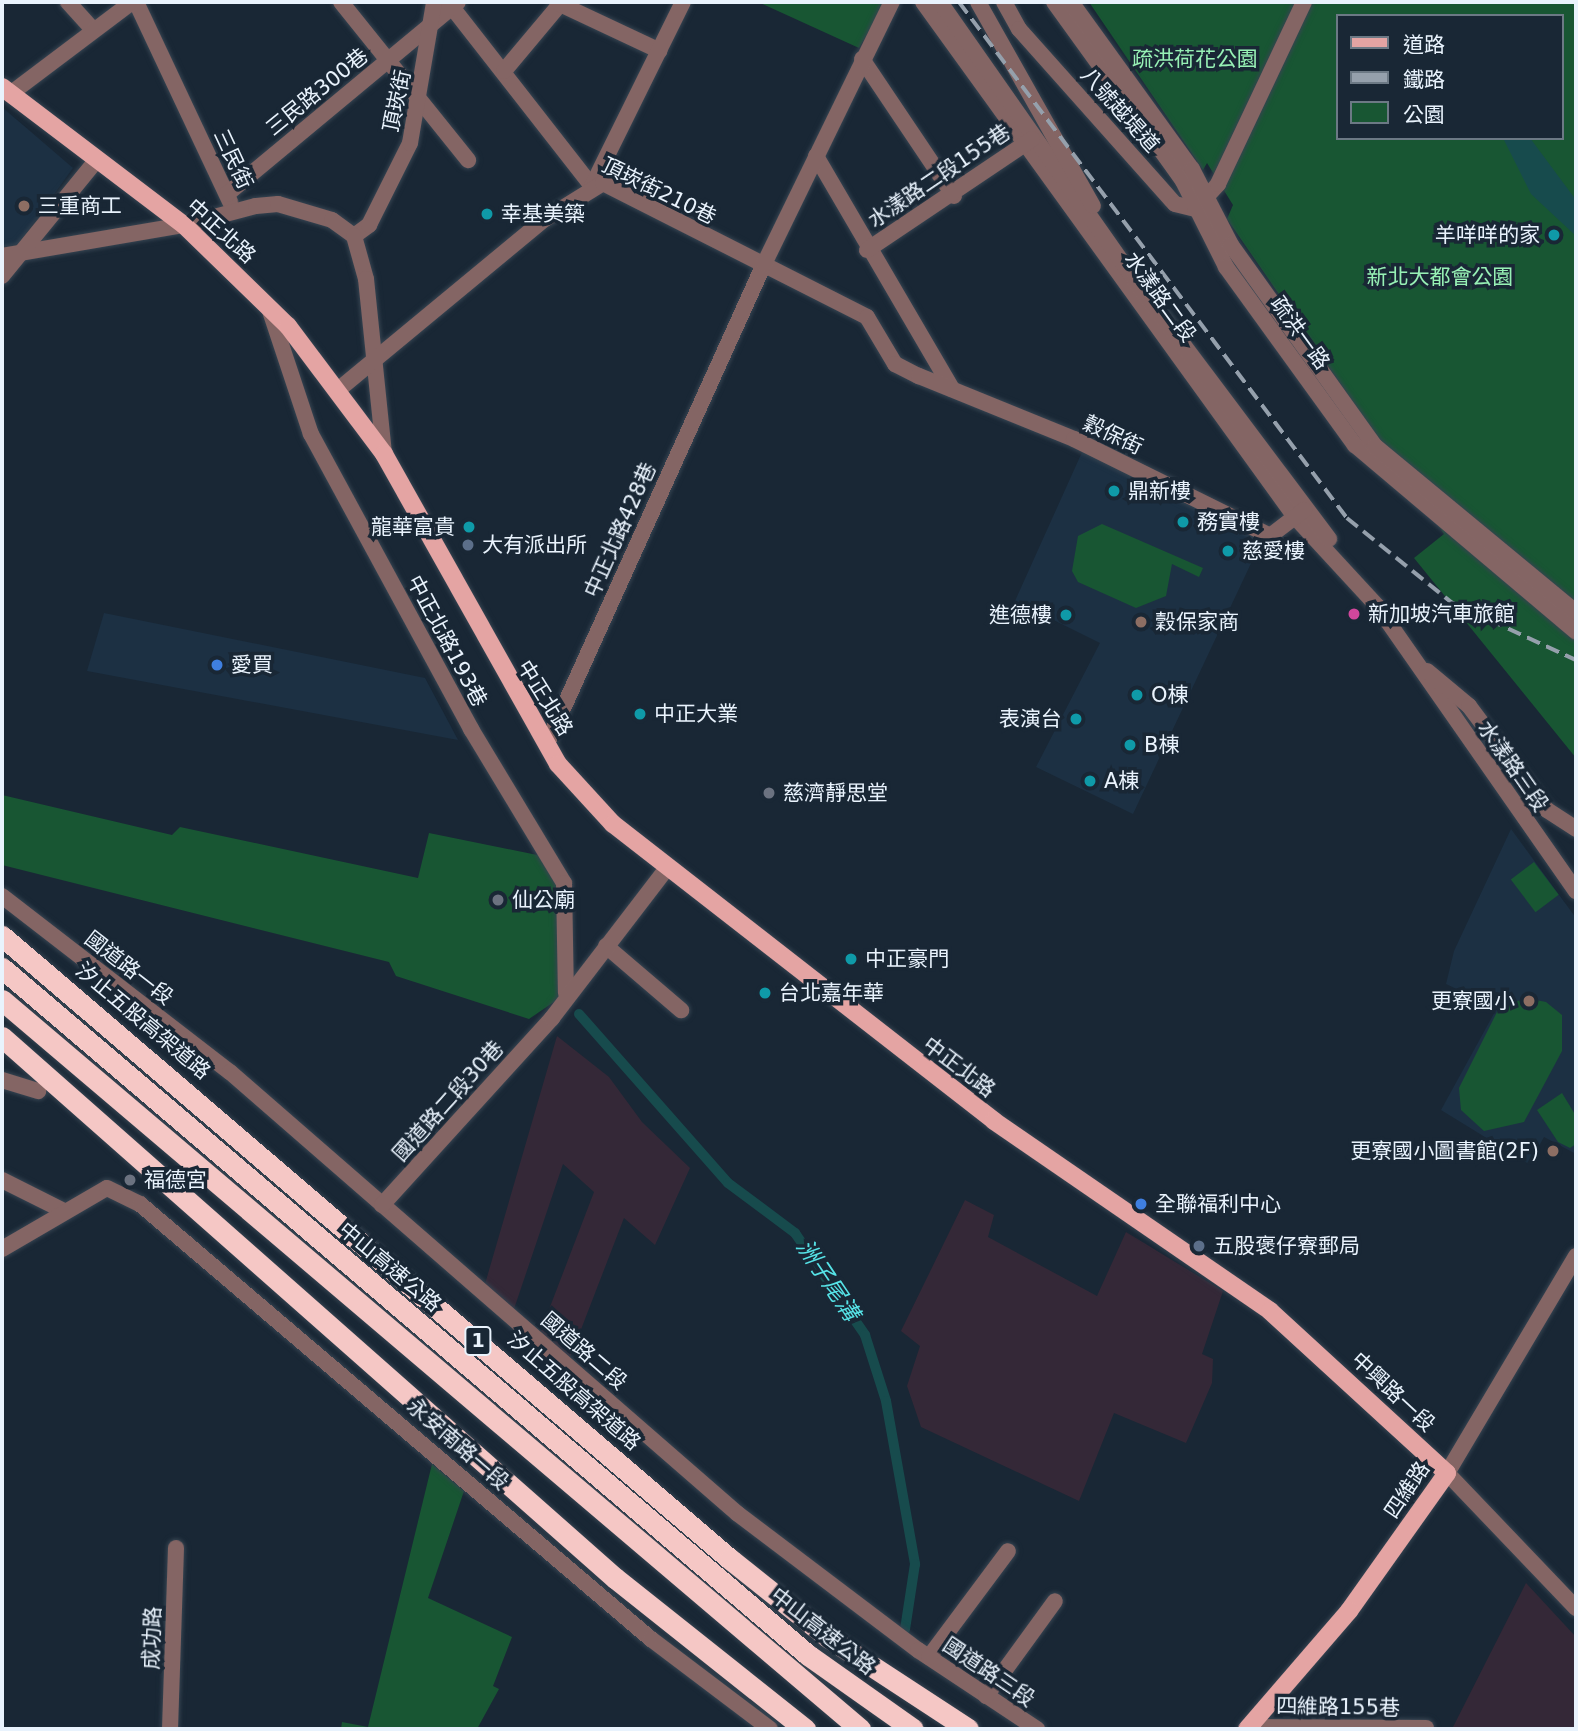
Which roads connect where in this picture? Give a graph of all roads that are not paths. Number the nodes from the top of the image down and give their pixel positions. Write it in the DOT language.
graph roads {
  1 [pos="68,2"];
  2 [pos="134,2"];
  3 [pos="341,2"];
  4 [pos="435,2"];
  5 [pos="683,2"];
  6 [pos="892,2"];
  7 [pos="923,2"];
  8 [pos="940,2"];
  9 [pos="978,2"];
  10 [pos="1004,2"];
  11 [pos="1054,2"];
  12 [pos="1071,2"];
  13 [pos="1304,2"];
  14 [pos="453,3"];
  15 [pos="560,3"];
  16 [pos="434,22"];
  17 [pos="92,29"];
  18 [pos="1019,29"];
  19 [pos="1005,42"];
  20 [pos="660,51"];
  21 [pos="390,59"];
  22 [pos="862,59"];
  23 [pos="504,71"];
  24 [pos="6,90"];
  25 [pos="419,103"];
  26 [pos="1029,140"];
  27 [pos="816,156"];
  28 [pos="468,160"];
  29 [pos="94,163"];
  30 [pos="592,187"];
  31 [pos="227,194"];
  32 [pos="954,196"];
  33 [pos="1201,205"];
  34 [pos="234,210"];
  35 [pos="184,225"];
  36 [pos="354,236"];
  37 [pos="867,250"];
  38 [pos="21,253"];
  39 [pos="2,256"];
  40 [pos="764,264"];
  41 [pos="1124,264"];
  42 [pos="2,276"];
  43 [pos="269,308"];
  44 [pos="373,361"];
  45 [pos="895,363"];
  46 [pos="952,389"];
  47 [pos="338,390"];
  48 [pos="384,454"];
  49 [pos="1300,513"];
  50 [pos="1576,612"];
  51 [pos="1576,632"];
  52 [pos="1417,664"];
  53 [pos="547,744"];
  54 [pos="1576,829"];
  55 [pos="667,868"];
  56 [pos="1576,891"];
  57 [pos="2,896"];
  58 [pos="2,936"];
  59 [pos="606,946"];
  60 [pos="2,968"];
  61 [pos="566,993"];
  62 [pos="2,1000"];
  63 [pos="681,1010"];
  64 [pos="2,1037"];
  65 [pos="230,1072"];
  66 [pos="2,1080"];
  67 [pos="38,1091"];
  68 [pos="2,1180"];
  69 [pos="382,1205"];
  70 [pos="64,1211"];
  71 [pos="1156,1237"];
  72 [pos="2,1249"];
  73 [pos="1576,1256"];
  74 [pos="1447,1473"];
  75 [pos="176,1548"];
  76 [pos="1008,1551"];
  77 [pos="1055,1601"];
  78 [pos="1576,1608"];
  79 [pos="924,1654"];
  80 [pos="986,1696"];
  81 [pos="1248,1728"];
  82 [pos="1426,1728"];
  83 [pos="170,1729"];
  84 [pos="770,1729"];
  85 [pos="805,1729"];
  86 [pos="860,1729"];
  87 [pos="913,1729"];
  88 [pos="968,1729"];
  89 [pos="1037,1729"];
  1 -- 17 [label="street"];
  2 -- 17 [label="street"];
  2 -- 31 [label="street, 三民街"];
  3 -- 21 [label="street"];
  4 -- 16 [label="street, 頂崁街"];
  5 -- 20 [label="street"];
  6 -- 22 [label="street, 中正北路428巷"];
  7 -- 26 [label="street, 水漾路二段"];
  8 -- 26 [label="street, 水漾路二段"];
  9 -- 19 [label="street"];
  10 -- 18 [label="street, 八號越堤道"];
  11 -- 33 [label="street, 疏洪一路"];
  12 -- 33 [label="street, 疏洪一路"];
  13 -- 33 [label="street"];
  14 -- 16 [label="street, 三民路300巷"];
  14 -- 23 [label="street, 頂崁街210巷"];
  15 -- 20 [label="street"];
  15 -- 23 [label="street"];
  16 -- 21 [label="street, 三民路300巷"];
  16 -- 25 [label="street, 頂崁街"];
  17 -- 24 [label="street"];
  18 -- 19 [label="street"];
  18 -- 33 [label="street, 八號越堤道"];
  19 -- 41 [label="street"];
  20 -- 30 [label="street"];
  21 -- 25 [label="street"];
  21 -- 31 [label="street, 三民路300巷"];
  22 -- 27 [label="street, 中正北路428巷"];
  22 -- 32 [label="street"];
  23 -- 30 [label="street, 頂崁街210巷"];
  24 -- 29 [label="main road, 中正北路"];
  25 -- 28 [label="street"];
  25 -- 36 [label="street, 頂崁街"];
  26 -- 32 [label="street, 水漾路二段155巷"];
  26 -- 41 [label="street, 水漾路二段"];
  26 -- 49 [label="street, 水漾路二段"];
  27 -- 37 [label="street"];
  27 -- 40 [label="street, 中正北路428巷"];
  29 -- 35 [label="main road, 中正北路"];
  29 -- 38 [label="street"];
  30 -- 40 [label="street, 頂崁街210巷"];
  30 -- 44 [label="street"];
  31 -- 34 [label="street, 三民街"];
  32 -- 37 [label="street, 水漾路二段155巷"];
  33 -- 50 [label="street, 疏洪一路"];
  33 -- 51 [label="street, 疏洪一路"];
  34 -- 35 [label="street"];
  34 -- 36 [label="street, 三民街"];
  35 -- 38 [label="street"];
  35 -- 43 [label="main road, 中正北路"];
  36 -- 44 [label="street"];
  37 -- 46 [label="street"];
  38 -- 39 [label="street"];
  38 -- 42 [label="street"];
  40 -- 45 [label="street, 頂崁街210巷"];
  40 -- 53 [label="street, 中正北路428巷"];
  41 -- 49 [label="street, 水漾路二段"];
  43 -- 47 [label="main road, 中正北路"];
  43 -- 61 [label="street, 中正北路193巷"];
  44 -- 47 [label="street"];
  44 -- 48 [label="street"];
  45 -- 46 [label="street, 穀保街"];
  46 -- 49 [label="street, 穀保街"];
  47 -- 48 [label="main road, 中正北路"];
  48 -- 53 [label="main road, 中正北路"];
  49 -- 52 [label="street, 水漾路二段"];
  52 -- 54 [label="street"];
  52 -- 56 [label="street, 水漾路三段"];
  53 -- 55 [label="main road, 中正北路"];
  55 -- 59 [label="street, 國道路二段30巷"];
  55 -- 71 [label="main road, 中正北路"];
  57 -- 65 [label="street, 國道路一段"];
  58 -- 88 [label="highway, 汐止五股高架道路 / 1"];
  59 -- 61 [label="street, 國道路二段30巷"];
  59 -- 63 [label="street"];
  60 -- 87 [label="highway, 中山高速公路 / 1"];
  61 -- 69 [label="street, 國道路二段30巷"];
  62 -- 86 [label="highway, 1"];
  64 -- 85 [label="highway"];
  65 -- 69 [label="street, 國道路二段"];
  66 -- 67 [label="street"];
  68 -- 70 [label="street"];
  69 -- 79 [label="street, 國道路二段"];
  70 -- 72 [label="street"];
  70 -- 84 [label="street, 永安南路一段"];
  71 -- 74 [label="main road, 中興路一段"];
  73 -- 74 [label="street, 四維路"];
  74 -- 78 [label="street, 中興路一段"];
  74 -- 81 [label="main road, 四維路"];
  75 -- 83 [label="street, 成功路"];
  76 -- 79 [label="street"];
  77 -- 80 [label="street"];
  79 -- 80 [label="street, 國道路三段"];
  80 -- 89 [label="street, 國道路三段"];
  81 -- 82 [label="street, 四維路155巷"];
}
